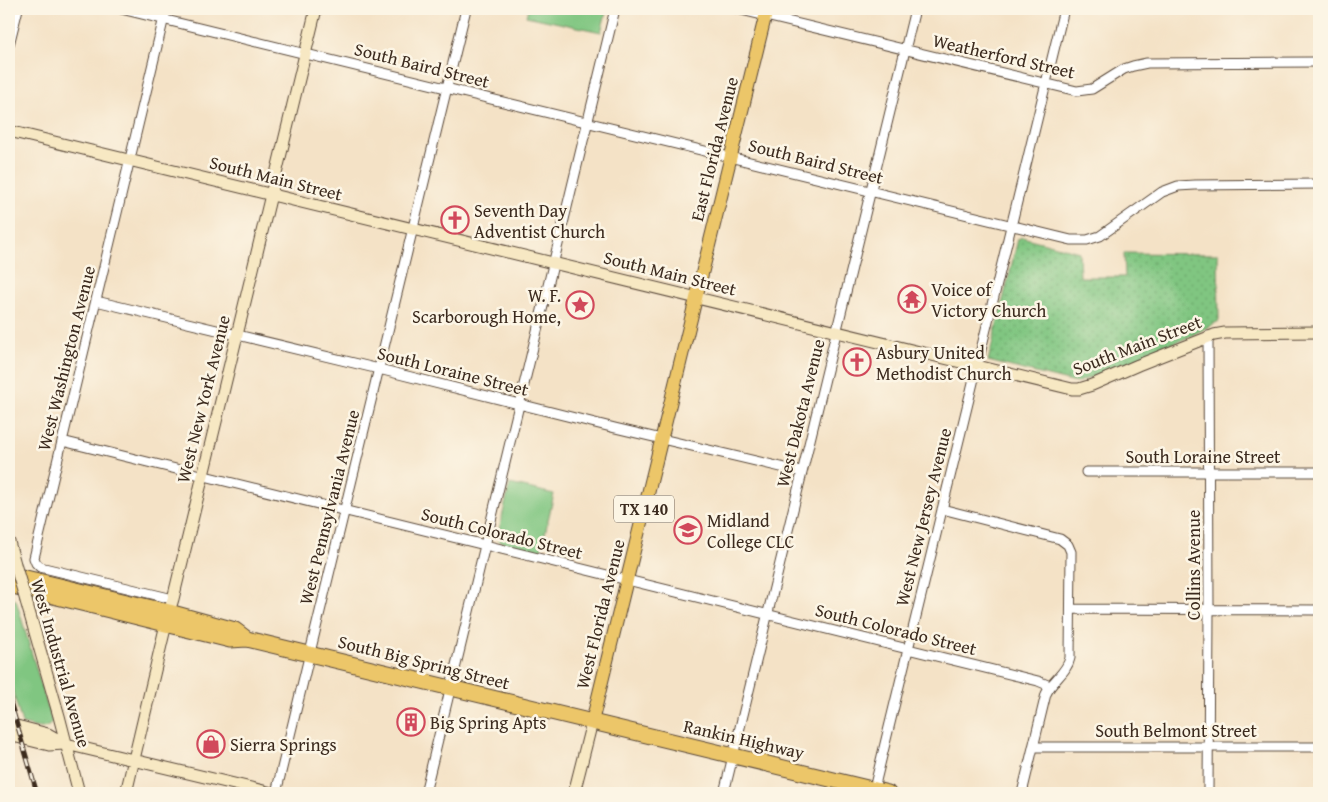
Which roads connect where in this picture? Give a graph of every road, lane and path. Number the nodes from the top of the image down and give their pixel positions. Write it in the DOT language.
graph roads {
  1 [pos="18,9"];
  2 [pos="121,9"];
  3 [pos="166,9"];
  4 [pos="316,9"];
  5 [pos="466,9"];
  6 [pos="615,9"];
  7 [pos="737,9"];
  8 [pos="915,9"];
  9 [pos="1064,9"];
  10 [pos="766,12"];
  11 [pos="164,19"];
  12 [pos="9,45"];
  13 [pos="905,49"];
  14 [pos="305,53"];
  15 [pos="1319,62"];
  16 [pos="1046,84"];
  17 [pos="447,88"];
  18 [pos="588,122"];
  19 [pos="9,131"];
  20 [pos="730,157"];
  21 [pos="130,160"];
  22 [pos="1319,184"];
  23 [pos="871,191"];
  24 [pos="271,194"];
  25 [pos="1012,225"];
  26 [pos="413,229"];
  27 [pos="554,263"];
  28 [pos="696,297"];
  29 [pos="96,301"];
  30 [pos="837,331"];
  31 [pos="1319,332"];
  32 [pos="237,335"];
  33 [pos="1208,336"];
  34 [pos="977,366"];
  35 [pos="379,369"];
  36 [pos="520,404"];
  37 [pos="661,438"];
  38 [pos="62,442"];
  39 [pos="802,472"];
  40 [pos="1086,472"];
  41 [pos="1209,472"];
  42 [pos="1319,472"];
  43 [pos="203,476"];
  44 [pos="942,509"];
  45 [pos="345,511"];
  46 [pos="9,542"];
  47 [pos="485,546"];
  48 [pos="36,563"];
  49 [pos="12,569"];
  50 [pos="627,580"];
  51 [pos="9,585"];
  52 [pos="1071,609"];
  53 [pos="1209,610"];
  54 [pos="1319,610"];
  55 [pos="169,612"];
  56 [pos="767,614"];
  57 [pos="908,649"];
  58 [pos="310,654"];
  59 [pos="1050,686"];
  60 [pos="451,688"];
  61 [pos="592,722"];
  62 [pos="9,724"];
  63 [pos="9,735"];
  64 [pos="66,744"];
  65 [pos="1208,746"];
  66 [pos="1319,746"];
  67 [pos="1033,747"];
  68 [pos="733,756"];
  69 [pos="134,760"];
  70 [pos="878,792"];
  71 [pos="79,793"];
  72 [pos="126,793"];
  73 [pos="274,793"];
  74 [pos="425,793"];
  75 [pos="574,793"];
  76 [pos="724,793"];
  77 [pos="1022,793"];
  78 [pos="1208,793"];
  1 -- 12 [label="street"];
  2 -- 11 [label="street, South Baird Street"];
  3 -- 11 [label="street, West Washington Avenue"];
  4 -- 14 [label="street, West New York Avenue"];
  5 -- 17 [label="street, West Pennsylvania Avenue"];
  6 -- 18 [label="street"];
  7 -- 10 [label="street, Weatherford Street"];
  8 -- 13 [label="street, West Dakota Avenue"];
  9 -- 16 [label="street, West New Jersey Avenue"];
  10 -- 13 [label="street, Weatherford Street"];
  10 -- 20 [label="main road, East Florida Avenue / TX 140"];
  11 -- 14 [label="street, South Baird Street"];
  11 -- 21 [label="street, West Washington Avenue"];
  13 -- 16 [label="street, Weatherford Street"];
  13 -- 23 [label="street, West Dakota Avenue"];
  14 -- 17 [label="street, South Baird Street"];
  14 -- 24 [label="street, West New York Avenue"];
  15 -- 16 [label="street, Weatherford Street"];
  16 -- 25 [label="street, West New Jersey Avenue"];
  17 -- 18 [label="street, South Baird Street"];
  17 -- 26 [label="street, West Pennsylvania Avenue"];
  18 -- 20 [label="street, South Baird Street"];
  18 -- 27 [label="street"];
  19 -- 21 [label="street, South Main Street"];
  20 -- 23 [label="street, South Baird Street"];
  20 -- 28 [label="main road, East Florida Avenue / TX 140"];
  21 -- 24 [label="street, South Main Street"];
  21 -- 29 [label="street, West Washington Avenue"];
  22 -- 25 [label="street, South Baird Street"];
  23 -- 25 [label="street, South Baird Street"];
  23 -- 30 [label="street, West Dakota Avenue"];
  24 -- 26 [label="street, South Main Street"];
  24 -- 32 [label="street, West New York Avenue"];
  25 -- 34 [label="street, West New Jersey Avenue"];
  26 -- 27 [label="street, South Main Street"];
  26 -- 35 [label="street, West Pennsylvania Avenue"];
  27 -- 28 [label="street, South Main Street"];
  27 -- 36 [label="street"];
  28 -- 30 [label="street, South Main Street"];
  28 -- 37 [label="main road, West Florida Avenue / TX 140"];
  29 -- 32 [label="street, South Loraine Street"];
  29 -- 38 [label="street, West Washington Avenue"];
  30 -- 34 [label="street, South Main Street"];
  30 -- 39 [label="street, West Dakota Avenue"];
  31 -- 33 [label="street, South Main Street"];
  32 -- 35 [label="street, South Loraine Street"];
  32 -- 43 [label="street, West New York Avenue"];
  33 -- 34 [label="street, South Main Street"];
  33 -- 41 [label="street, Collins Avenue"];
  34 -- 44 [label="street, West New Jersey Avenue"];
  35 -- 36 [label="street, South Loraine Street"];
  35 -- 45 [label="street, West Pennsylvania Avenue"];
  36 -- 37 [label="street, South Loraine Street"];
  36 -- 47 [label="street"];
  37 -- 39 [label="street, South Loraine Street"];
  37 -- 50 [label="main road, West Florida Avenue / TX 140"];
  38 -- 43 [label="street, South Colorado Street"];
  38 -- 48 [label="street, West Washington Avenue"];
  39 -- 56 [label="street, West Dakota Avenue"];
  40 -- 41 [label="street, South Loraine Street"];
  41 -- 42 [label="street, South Loraine Street"];
  41 -- 53 [label="street, Collins Avenue"];
  43 -- 45 [label="street, South Colorado Street"];
  43 -- 55 [label="street, West New York Avenue"];
  44 -- 52 [label="street"];
  44 -- 57 [label="street, West New Jersey Avenue"];
  45 -- 47 [label="street, South Colorado Street"];
  45 -- 58 [label="street, West Pennsylvania Avenue"];
  46 -- 49 [label="street, West Industrial Avenue"];
  47 -- 50 [label="street, South Colorado Street"];
  47 -- 60 [label="street"];
  48 -- 55 [label="street, South Big Spring Street"];
  49 -- 55 [label="highway, South Big Spring Street"];
  49 -- 64 [label="street, West Industrial Avenue, bridge"];
  50 -- 56 [label="street, South Colorado Street"];
  50 -- 61 [label="main road, West Florida Avenue / TX 140"];
  51 -- 55 [label="highway, South Big Spring Street"];
  52 -- 53 [label="street"];
  52 -- 59 [label="street"];
  53 -- 54 [label="street"];
  53 -- 65 [label="street, Collins Avenue"];
  55 -- 58 [label="highway, South Big Spring Street"];
  55 -- 69 [label="street, West New York Avenue"];
  56 -- 57 [label="street, South Colorado Street"];
  56 -- 68 [label="street, West Dakota Avenue"];
  57 -- 59 [label="street, South Colorado Street"];
  57 -- 70 [label="street, West New Jersey Avenue"];
  58 -- 60 [label="highway, South Big Spring Street"];
  58 -- 73 [label="street, West Pennsylvania Avenue"];
  59 -- 67 [label="street"];
  60 -- 61 [label="highway, South Big Spring Street"];
  60 -- 74 [label="street"];
  61 -- 68 [label="highway, Rankin Highway"];
  61 -- 75 [label="street, West Florida Avenue"];
  62 -- 64 [label="street"];
  63 -- 64 [label="street"];
  64 -- 69 [label="street"];
  64 -- 71 [label="street, West Industrial Avenue"];
  65 -- 66 [label="street, South Belmont Street"];
  65 -- 67 [label="street, South Belmont Street"];
  65 -- 78 [label="street, Collins Avenue"];
  67 -- 77 [label="street"];
  68 -- 70 [label="highway, Rankin Highway"];
  68 -- 76 [label="street, West Dakota Avenue"];
  69 -- 72 [label="street, West New York Avenue"];
  69 -- 73 [label="street"];
}
